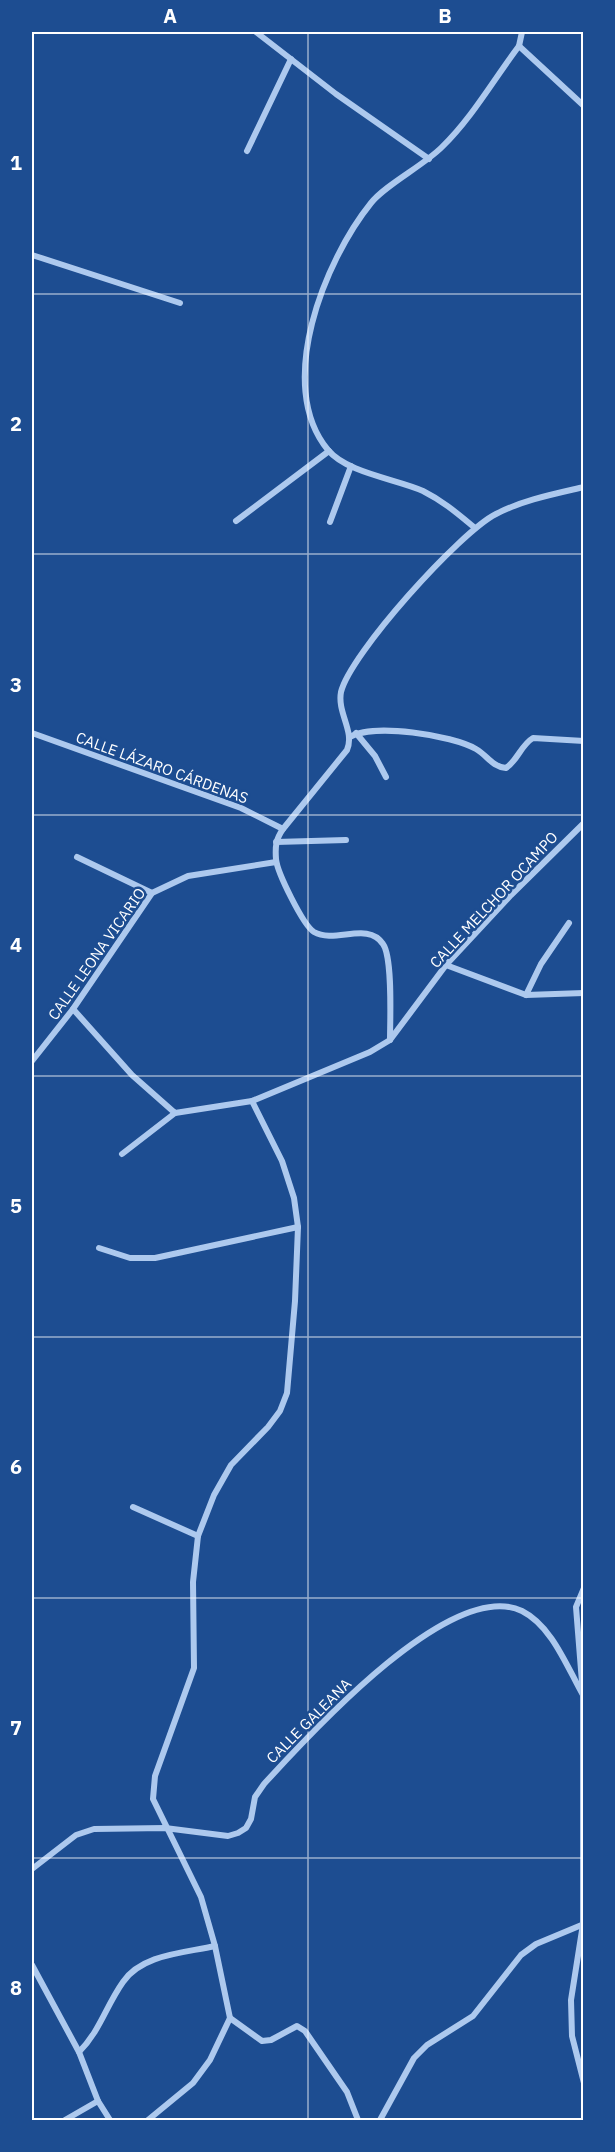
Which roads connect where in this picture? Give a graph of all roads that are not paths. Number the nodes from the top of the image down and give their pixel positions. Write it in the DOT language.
graph roads {
  1 [pos="256,32"];
  2 [pos="522,32"];
  3 [pos="519,46"];
  4 [pos="291,59"];
  5 [pos="584,106"];
  6 [pos="247,151"];
  7 [pos="429,159"];
  8 [pos="32,255"];
  9 [pos="180,303"];
  10 [pos="329,451"];
  11 [pos="351,466"];
  12 [pos="584,487"];
  13 [pos="237,521"];
  14 [pos="330,522"];
  15 [pos="475,528"];
  16 [pos="32,733"];
  17 [pos="353,735"];
  18 [pos="584,741"];
  19 [pos="386,777"];
  20 [pos="584,823"];
  21 [pos="283,829"];
  22 [pos="346,840"];
  23 [pos="276,842"];
  24 [pos="77,857"];
  25 [pos="276,862"];
  26 [pos="152,893"];
  27 [pos="569,923"];
  28 [pos="446,965"];
  29 [pos="584,993"];
  30 [pos="526,994"];
  31 [pos="73,1009"];
  32 [pos="390,1040"];
  33 [pos="32,1061"];
  34 [pos="252,1101"];
  35 [pos="175,1113"];
  36 [pos="122,1154"];
  37 [pos="298,1227"];
  38 [pos="99,1248"];
  39 [pos="133,1507"];
  40 [pos="198,1536"];
  41 [pos="584,1588"];
  42 [pos="577,1636"];
  43 [pos="584,1643"];
  44 [pos="583,1695"];
  45 [pos="165,1828"];
  46 [pos="32,1869"];
  47 [pos="583,1924"];
  48 [pos="215,1946"];
  49 [pos="32,1965"];
  50 [pos="230,2018"];
  51 [pos="79,2052"];
  52 [pos="584,2083"];
  53 [pos="98,2101"];
  54 [pos="65,2121"];
  55 [pos="110,2121"];
  56 [pos="148,2121"];
  57 [pos="358,2121"];
  58 [pos="380,2121"];
  1 -- 4 [label="street"];
  2 -- 3 [label="street"];
  3 -- 5 [label="street"];
  3 -- 7 [label="street"];
  4 -- 6 [label="street"];
  4 -- 7 [label="street"];
  7 -- 10 [label="street"];
  8 -- 9 [label="street"];
  10 -- 11 [label="street"];
  10 -- 13 [label="street"];
  11 -- 14 [label="street"];
  11 -- 15 [label="street"];
  12 -- 15 [label="street"];
  15 -- 17 [label="street"];
  16 -- 21 [label="street, CALLE LÁZARO CÁRDENAS"];
  17 -- 18 [label="street"];
  17 -- 19 [label="street"];
  17 -- 21 [label="street"];
  20 -- 28 [label="street, CALLE MELCHOR OCAMPO"];
  21 -- 23 [label="street"];
  22 -- 23 [label="street"];
  23 -- 25 [label="street"];
  24 -- 26 [label="street"];
  25 -- 26 [label="street, CALLE LEONA VICARIO"];
  25 -- 32 [label="street"];
  26 -- 31 [label="street, CALLE LEONA VICARIO"];
  27 -- 30 [label="street"];
  28 -- 30 [label="street"];
  28 -- 32 [label="street, CALLE MELCHOR OCAMPO"];
  29 -- 30 [label="street"];
  31 -- 33 [label="street, CALLE LEONA VICARIO"];
  31 -- 35 [label="street"];
  32 -- 34 [label="street, CALLE MELCHOR OCAMPO"];
  34 -- 35 [label="street, CALLE MELCHOR OCAMPO"];
  34 -- 37 [label="street"];
  35 -- 36 [label="street"];
  37 -- 38 [label="street"];
  37 -- 40 [label="street"];
  39 -- 40 [label="street"];
  40 -- 45 [label="street"];
  41 -- 42 [label="street"];
  42 -- 43 [label="street"];
  42 -- 44 [label="street"];
  44 -- 45 [label="street, CALLE GALEANA"];
  44 -- 47 [label="street"];
  45 -- 46 [label="street, CALLE GALEANA"];
  45 -- 48 [label="street"];
  47 -- 52 [label="street"];
  47 -- 58 [label="street"];
  48 -- 50 [label="street"];
  48 -- 51 [label="street"];
  49 -- 51 [label="street"];
  50 -- 56 [label="street"];
  50 -- 57 [label="street"];
  51 -- 53 [label="street"];
  53 -- 54 [label="street"];
  53 -- 55 [label="street"];
}
